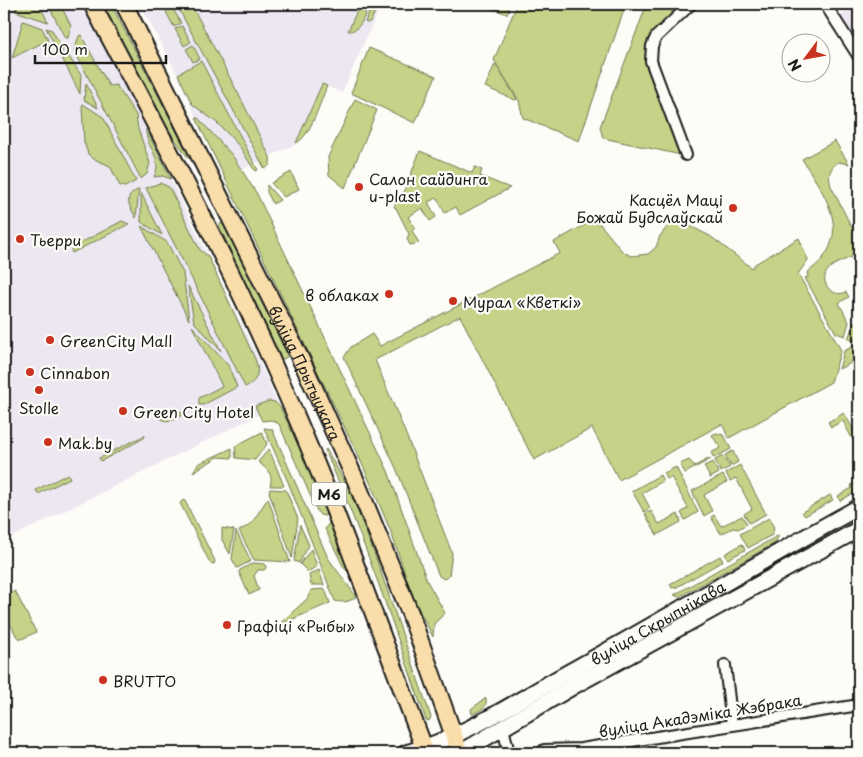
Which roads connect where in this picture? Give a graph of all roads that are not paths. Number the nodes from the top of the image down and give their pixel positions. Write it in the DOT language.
graph roads {
  1 [pos="92,4"];
  2 [pos="124,4"];
  3 [pos="691,4"];
  4 [pos="825,4"];
  5 [pos="859,57"];
  6 [pos="686,156"];
  7 [pos="223,203"];
  8 [pos="198,205"];
  9 [pos="859,507"];
  10 [pos="859,528"];
  11 [pos="725,665"];
  12 [pos="859,705"];
  13 [pos="732,726"];
  14 [pos="503,728"];
  15 [pos="455,736"];
  16 [pos="544,750"];
  17 [pos="425,751"];
  18 [pos="406,753"];
  19 [pos="460,753"];
  20 [pos="509,753"];
  1 -- 8 [label="main road, вуліца Прытыцкага / М6"];
  2 -- 7 [label="main road, вуліца Прытыцкага / М6"];
  3 -- 6 [label="street"];
  4 -- 5 [label="street"];
  7 -- 8 [label="main road"];
  7 -- 15 [label="main road, вуліца Прытыцкага / М6"];
  8 -- 17 [label="main road, вуліца Прытыцкага / М6"];
  9 -- 15 [label="main road, вуліца Скрыпнікава"];
  10 -- 14 [label="main road, вуліца Скрыпнікава"];
  11 -- 13 [label="street"];
  12 -- 13 [label="street, вуліца Акадэміка Жэбрака"];
  13 -- 16 [label="street, вуліца Акадэміка Жэбрака"];
  14 -- 19 [label="main road, вуліца Скрыпнікава"];
  14 -- 20 [label="street"];
  15 -- 17 [label="main road, вуліца Скрыпнікава"];
  15 -- 19 [label="main road, вуліца Прытыцкага / М6"];
  17 -- 18 [label="main road, вуліца Скрыпнікава"];
}
